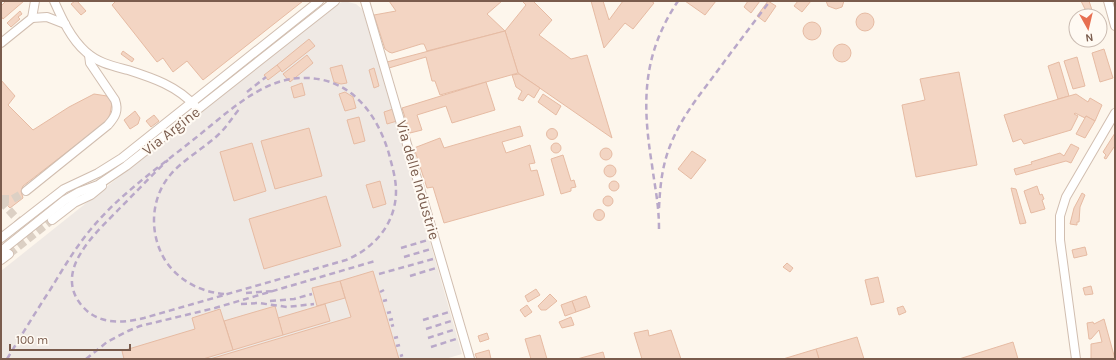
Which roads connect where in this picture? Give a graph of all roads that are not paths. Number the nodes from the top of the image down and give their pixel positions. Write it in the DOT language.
graph roads {
  1 [pos="44,1"];
  2 [pos="54,1"];
  3 [pos="319,1"];
  4 [pos="335,1"];
  5 [pos="365,1"];
  6 [pos="1108,1"];
  7 [pos="35,5"];
  8 [pos="32,18"];
  9 [pos="65,24"];
  10 [pos="1115,26"];
  11 [pos="1,43"];
  12 [pos="89,55"];
  13 [pos="192,103"];
  14 [pos="198,109"];
  15 [pos="1115,113"];
  16 [pos="116,174"];
  17 [pos="26,191"];
  18 [pos="52,220"];
  19 [pos="1,238"];
  20 [pos="5,252"];
  21 [pos="1,260"];
  22 [pos="470,359"];
  23 [pos="1076,359"];
  1 -- 7 [label="street"];
  2 -- 9 [label="street"];
  3 -- 13 [label="street, Via Argine"];
  4 -- 14 [label="street, Via Argine"];
  5 -- 22 [label="street, Via delle Industrie"];
  6 -- 10 [label="street"];
  7 -- 8 [label="street"];
  8 -- 9 [label="street"];
  8 -- 11 [label="street"];
  9 -- 12 [label="street"];
  12 -- 13 [label="street"];
  12 -- 17 [label="street"];
  13 -- 14 [label="street"];
  13 -- 19 [label="street, Via Argine"];
  14 -- 16 [label="street, Via Argine"];
  15 -- 23 [label="street"];
  16 -- 18 [label="street"];
  16 -- 20 [label="street, Via Argine"];
  20 -- 21 [label="street, Via Argine"];
}
